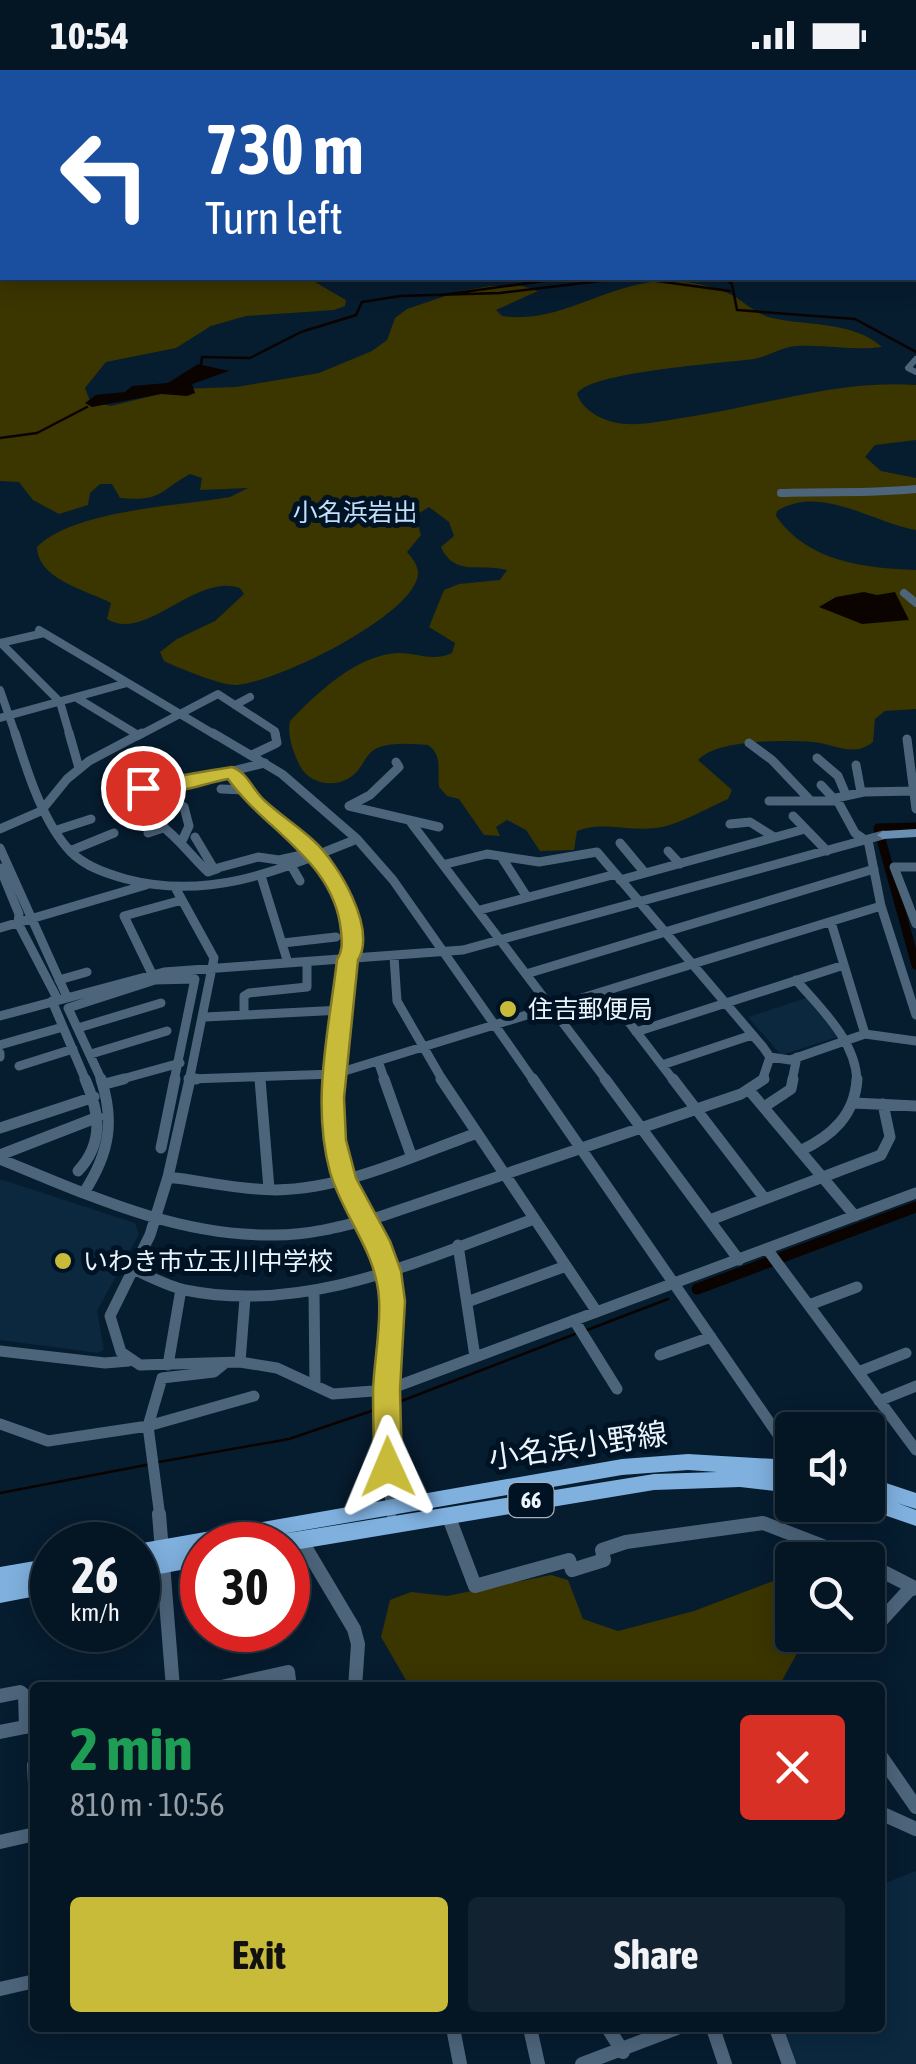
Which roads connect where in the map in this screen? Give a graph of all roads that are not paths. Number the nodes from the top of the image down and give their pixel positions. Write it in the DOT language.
graph roads {
  1 [pos="916,359"];
  2 [pos="916,372"];
  3 [pos="820,487"];
  4 [pos="916,489"];
  5 [pos="837,490"];
  6 [pos="781,493"];
  7 [pos="904,593"];
  8 [pos="916,603"];
  9 [pos="0,643"];
  10 [pos="127,683"];
  11 [pos="0,690"];
  12 [pos="250,697"];
  13 [pos="77,698"];
  14 [pos="60,702"];
  15 [pos="3,703"];
  16 [pos="235,705"];
  17 [pos="180,714"];
  18 [pos="5,717"];
  19 [pos="138,735"];
  20 [pos="907,739"];
  21 [pos="749,743"];
  22 [pos="252,755"];
  23 [pos="768,758"];
  24 [pos="817,758"];
  25 [pos="756,760"];
  26 [pos="396,762"];
  27 [pos="265,763"];
  28 [pos="856,766"];
  29 [pos="79,768"];
  30 [pos="232,772"];
  31 [pos="914,778"];
  32 [pos="184,782"];
  33 [pos="820,785"];
  34 [pos="221,789"];
  35 [pos="163,790"];
  36 [pos="244,790"];
  37 [pos="355,791"];
  38 [pos="914,791"];
  39 [pos="128,792"];
  40 [pos="862,792"];
  41 [pos="191,794"];
  42 [pos="846,795"];
  43 [pos="364,798"];
  44 [pos="809,799"];
  45 [pos="769,800"];
  46 [pos="835,800"];
  47 [pos="46,807"];
  48 [pos="352,807"];
  49 [pos="916,810"];
  50 [pos="163,814"];
  51 [pos="332,815"];
  52 [pos="793,816"];
  53 [pos="92,819"];
  54 [pos="408,820"];
  55 [pos="730,824"];
  56 [pos="0,828"];
  57 [pos="163,828"];
  58 [pos="440,828"];
  59 [pos="805,829"];
  60 [pos="57,830"];
  61 [pos="114,833"];
  62 [pos="148,833"];
  63 [pos="916,833"];
  64 [pos="774,837"];
  65 [pos="195,838"];
  66 [pos="873,838"];
  67 [pos="357,840"];
  68 [pos="726,840"];
  69 [pos="182,841"];
  70 [pos="620,843"];
  71 [pos="0,848"];
  72 [pos="735,849"];
  73 [pos="70,851"];
  74 [pos="668,851"];
  75 [pos="827,852"];
  76 [pos="313,855"];
  77 [pos="502,858"];
  78 [pos="446,864"];
  79 [pos="680,864"];
  80 [pos="292,867"];
  81 [pos="916,867"];
  82 [pos="0,868"];
  83 [pos="218,869"];
  84 [pos="874,869"];
  85 [pos="645,874"];
  86 [pos="618,877"];
  87 [pos="262,879"];
  88 [pos="300,881"];
  89 [pos="147,884"];
  90 [pos="179,895"];
  91 [pos="526,898"];
  92 [pos="638,902"];
  93 [pos="880,906"];
  94 [pos="480,910"];
  95 [pos="32,919"];
  96 [pos="831,922"];
  97 [pos="18,923"];
  98 [pos="916,923"];
  99 [pos="0,928"];
  100 [pos="664,932"];
  101 [pos="336,937"];
  102 [pos="502,940"];
  103 [pos="283,943"];
  104 [pos="443,953"];
  105 [pos="394,958"];
  106 [pos="348,960"];
  107 [pos="307,962"];
  108 [pos="288,963"];
  109 [pos="692,964"];
  110 [pos="844,965"];
  111 [pos="214,967"];
  112 [pos="87,972"];
  113 [pos="526,974"];
  114 [pos="154,977"];
  115 [pos="59,980"];
  116 [pos="796,980"];
  117 [pos="604,991"];
  118 [pos="59,1000"];
  119 [pos="161,1003"];
  120 [pos="724,1004"];
  121 [pos="552,1006"];
  122 [pos="342,1010"];
  123 [pos="244,1015"];
  124 [pos="916,1015"];
  125 [pos="0,1016"];
  126 [pos="205,1016"];
  127 [pos="495,1024"];
  128 [pos="63,1026"];
  129 [pos="78,1028"];
  130 [pos="167,1031"];
  131 [pos="636,1032"];
  132 [pos="865,1034"];
  133 [pos="752,1035"];
  134 [pos="916,1040"];
  135 [pos="845,1041"];
  136 [pos="420,1047"];
  137 [pos="73,1049"];
  138 [pos="0,1052"];
  139 [pos="90,1054"];
  140 [pos="770,1057"];
  141 [pos="797,1057"];
  142 [pos="378,1061"];
  143 [pos="180,1063"];
  144 [pos="662,1065"];
  145 [pos="19,1066"];
  146 [pos="335,1074"];
  147 [pos="260,1077"];
  148 [pos="189,1079"];
  149 [pos="105,1084"];
  150 [pos="749,1090"];
  151 [pos="94,1097"];
  152 [pos="854,1103"];
  153 [pos="883,1104"];
  154 [pos="916,1106"];
  155 [pos="764,1107"];
  156 [pos="696,1109"];
  157 [pos="98,1117"];
  158 [pos="641,1127"];
  159 [pos="0,1128"];
  160 [pos="477,1133"];
  161 [pos="161,1148"];
  162 [pos="582,1148"];
  163 [pos="800,1151"];
  164 [pos="411,1155"];
  165 [pos="0,1157"];
  166 [pos="78,1171"];
  167 [pos="504,1175"];
  168 [pos="168,1177"];
  169 [pos="344,1178"];
  170 [pos="822,1178"];
  171 [pos="269,1190"];
  172 [pos="85,1191"];
  173 [pos="916,1194"];
  174 [pos="764,1199"];
  175 [pos="854,1216"];
  176 [pos="154,1218"];
  177 [pos="534,1219"];
  178 [pos="710,1220"];
  179 [pos="367,1221"];
  180 [pos="458,1245"];
  181 [pos="769,1251"];
  182 [pos="739,1260"];
  183 [pos="566,1266"];
  184 [pos="135,1270"];
  185 [pos="388,1271"];
  186 [pos="674,1284"];
  187 [pos="856,1288"];
  188 [pos="181,1289"];
  189 [pos="314,1292"];
  190 [pos="244,1298"];
  191 [pos="467,1302"];
  192 [pos="809,1304"];
  193 [pos="597,1312"];
  194 [pos="574,1320"];
  195 [pos="711,1336"];
  196 [pos="0,1351"];
  197 [pos="906,1353"];
  198 [pos="660,1355"];
  199 [pos="475,1357"];
  200 [pos="129,1361"];
  201 [pos="240,1362"];
  202 [pos="226,1363"];
  203 [pos="168,1364"];
  204 [pos="858,1372"];
  205 [pos="314,1385"];
  206 [pos="916,1386"];
  207 [pos="617,1388"];
  208 [pos="387,1390"];
  209 [pos="254,1396"];
  210 [pos="880,1401"];
  211 [pos="0,1424"];
  212 [pos="148,1426"];
  213 [pos="775,1430"];
  214 [pos="916,1450"];
  215 [pos="775,1467"];
  216 [pos="775,1483"];
  217 [pos="885,1491"];
  218 [pos="916,1501"];
  219 [pos="885,1507"];
  220 [pos="391,1515"];
  221 [pos="448,1516"];
  222 [pos="916,1518"];
  223 [pos="310,1537"];
  224 [pos="810,1542"];
  225 [pos="160,1555"];
  226 [pos="164,1555"];
  227 [pos="180,1556"];
  228 [pos="160,1557"];
  229 [pos="310,1567"];
  230 [pos="30,1571"];
  231 [pos="885,1573"];
  232 [pos="0,1576"];
  233 [pos="30,1588"];
  234 [pos="915,1588"];
  235 [pos="0,1594"];
  236 [pos="885,1616"];
  237 [pos="173,1682"];
  238 [pos="257,1682"];
  239 [pos="289,1682"];
  240 [pos="355,1682"];
  241 [pos="0,1696"];
  242 [pos="30,1726"];
  243 [pos="0,1732"];
  244 [pos="885,1762"];
  245 [pos="916,1807"];
  246 [pos="885,1815"];
  247 [pos="916,1829"];
  248 [pos="30,1835"];
  249 [pos="0,1842"];
  250 [pos="30,1982"];
  251 [pos="0,1989"];
  252 [pos="453,2032"];
  253 [pos="531,2032"];
  254 [pos="610,2032"];
  255 [pos="664,2032"];
  256 [pos="715,2032"];
  257 [pos="777,2032"];
  258 [pos="621,2057"];
  259 [pos="460,2064"];
  260 [pos="538,2064"];
  261 [pos="582,2064"];
  262 [pos="725,2064"];
  263 [pos="789,2064"];
  1 -- 2 [label="street"];
  3 -- 5 [label="street"];
  4 -- 5 [label="street"];
  5 -- 6 [label="street"];
  7 -- 8 [label="street"];
  9 -- 10 [label="street"];
  9 -- 14 [label="street"];
  10 -- 13 [label="street"];
  10 -- 17 [label="street"];
  11 -- 15 [label="street"];
  12 -- 16 [label="street"];
  13 -- 14 [label="street"];
  13 -- 19 [label="street"];
  14 -- 18 [label="street"];
  14 -- 29 [label="street"];
  15 -- 18 [label="street"];
  16 -- 17 [label="street"];
  16 -- 22 [label="street"];
  17 -- 19 [label="street"];
  17 -- 22 [label="street"];
  18 -- 47 [label="street"];
  19 -- 29 [label="street"];
  20 -- 31 [label="street"];
  21 -- 23 [label="street"];
  22 -- 27 [label="street"];
  23 -- 25 [label="street"];
  23 -- 44 [label="street"];
  24 -- 42 [label="street"];
  26 -- 43 [label="street"];
  27 -- 30 [label="street"];
  27 -- 51 [label="street"];
  28 -- 40 [label="street"];
  29 -- 47 [label="street"];
  30 -- 32 [label="street"];
  30 -- 36 [label="street"];
  31 -- 38 [label="street"];
  32 -- 35 [label="street"];
  32 -- 41 [label="street"];
  33 -- 46 [label="street"];
  34 -- 36 [label="street"];
  35 -- 39 [label="street"];
  35 -- 69 [label="street"];
  36 -- 76 [label="street"];
  37 -- 43 [label="street"];
  38 -- 40 [label="street"];
  38 -- 49 [label="street"];
  40 -- 42 [label="street"];
  42 -- 46 [label="street"];
  43 -- 48 [label="street"];
  44 -- 45 [label="street"];
  44 -- 46 [label="street"];
  46 -- 66 [label="street"];
  47 -- 56 [label="street"];
  47 -- 60 [label="street"];
  48 -- 51 [label="street"];
  48 -- 54 [label="street"];
  50 -- 57 [label="street"];
  51 -- 67 [label="street"];
  52 -- 59 [label="street"];
  53 -- 60 [label="street"];
  54 -- 58 [label="street"];
  54 -- 78 [label="street"];
  55 -- 64 [label="street"];
  57 -- 62 [label="street"];
  57 -- 69 [label="street"];
  59 -- 64 [label="street"];
  59 -- 75 [label="street"];
  60 -- 73 [label="street"];
  61 -- 73 [label="street"];
  63 -- 66 [label="street"];
  64 -- 72 [label="street"];
  65 -- 83 [label="street"];
  66 -- 75 [label="street"];
  66 -- 84 [label="street"];
  67 -- 76 [label="street"];
  67 -- 104 [label="street"];
  68 -- 72 [label="street"];
  69 -- 83 [label="street"];
  70 -- 85 [label="street"];
  71 -- 95 [label="street"];
  72 -- 79 [label="street"];
  73 -- 89 [label="street"];
  74 -- 79 [label="street"];
  75 -- 92 [label="street"];
  76 -- 80 [label="street"];
  76 -- 83 [label="street"];
  76 -- 106 [label="street"];
  77 -- 78 [label="street"];
  77 -- 86 [label="street"];
  77 -- 91 [label="street"];
  78 -- 94 [label="street"];
  79 -- 85 [label="street"];
  80 -- 87 [label="street"];
  80 -- 88 [label="street"];
  81 -- 98 [label="street"];
  82 -- 97 [label="street"];
  84 -- 93 [label="street"];
  84 -- 100 [label="street"];
  85 -- 86 [label="street"];
  86 -- 91 [label="street"];
  86 -- 92 [label="street"];
  87 -- 90 [label="street"];
  87 -- 103 [label="street"];
  89 -- 90 [label="street"];
  89 -- 95 [label="street"];
  90 -- 111 [label="street"];
  90 -- 114 [label="street"];
  91 -- 94 [label="street"];
  92 -- 100 [label="street"];
  92 -- 102 [label="street"];
  93 -- 96 [label="street"];
  93 -- 124 [label="street"];
  94 -- 102 [label="street"];
  95 -- 97 [label="street"];
  95 -- 115 [label="street"];
  96 -- 109 [label="street"];
  96 -- 110 [label="street"];
  97 -- 99 [label="street"];
  97 -- 118 [label="street"];
  100 -- 109 [label="street"];
  100 -- 113 [label="street"];
  101 -- 103 [label="street"];
  102 -- 104 [label="street"];
  102 -- 113 [label="street"];
  103 -- 108 [label="street"];
  104 -- 105 [label="street"];
  104 -- 127 [label="street"];
  105 -- 106 [label="street"];
  105 -- 136 [label="street"];
  106 -- 107 [label="street"];
  106 -- 122 [label="street"];
  107 -- 108 [label="street"];
  107 -- 123 [label="street"];
  108 -- 111 [label="street"];
  109 -- 117 [label="street"];
  109 -- 120 [label="street"];
  110 -- 116 [label="street"];
  110 -- 132 [label="street"];
  111 -- 114 [label="street"];
  111 -- 126 [label="street"];
  112 -- 115 [label="street"];
  113 -- 121 [label="street"];
  114 -- 118 [label="street"];
  114 -- 129 [label="street"];
  114 -- 143 [label="street"];
  115 -- 118 [label="street"];
  116 -- 120 [label="street"];
  116 -- 135 [label="street"];
  117 -- 121 [label="street"];
  117 -- 131 [label="street"];
  118 -- 125 [label="street"];
  118 -- 128 [label="street"];
  119 -- 129 [label="street"];
  120 -- 131 [label="street"];
  120 -- 133 [label="street"];
  121 -- 127 [label="street"];
  121 -- 158 [label="street"];
  122 -- 123 [label="street"];
  122 -- 146 [label="street"];
  123 -- 126 [label="street"];
  126 -- 148 [label="street"];
  127 -- 136 [label="street"];
  127 -- 162 [label="street"];
  128 -- 137 [label="street"];
  128 -- 138 [label="street"];
  129 -- 139 [label="street"];
  130 -- 139 [label="street"];
  131 -- 144 [label="street"];
  132 -- 134 [label="street"];
  132 -- 135 [label="street"];
  133 -- 140 [label="street"];
  133 -- 144 [label="street"];
  135 -- 141 [label="street"];
  135 -- 152 [label="street"];
  136 -- 142 [label="street"];
  136 -- 160 [label="street"];
  137 -- 145 [label="street"];
  137 -- 151 [label="street"];
  139 -- 149 [label="street"];
  140 -- 141 [label="street"];
  140 -- 150 [label="street"];
  141 -- 155 [label="street"];
  142 -- 146 [label="street"];
  142 -- 164 [label="street"];
  143 -- 149 [label="street"];
  143 -- 161 [label="street"];
  144 -- 156 [label="street"];
  146 -- 147 [label="street"];
  146 -- 169 [label="street"];
  147 -- 148 [label="street"];
  147 -- 171 [label="street"];
  148 -- 168 [label="street"];
  149 -- 172 [label="street"];
  150 -- 155 [label="street"];
  150 -- 156 [label="street"];
  151 -- 157 [label="street"];
  151 -- 159 [label="street"];
  152 -- 153 [label="street"];
  152 -- 163 [label="street"];
  153 -- 154 [label="street"];
  153 -- 170 [label="street"];
  155 -- 163 [label="street"];
  156 -- 158 [label="street"];
  156 -- 174 [label="street"];
  157 -- 165 [label="street"];
  157 -- 166 [label="street"];
  158 -- 162 [label="street"];
  158 -- 178 [label="street"];
  160 -- 164 [label="street"];
  160 -- 167 [label="street"];
  162 -- 167 [label="street"];
  162 -- 186 [label="street"];
  163 -- 170 [label="street"];
  164 -- 169 [label="street"];
  165 -- 172 [label="street"];
  167 -- 177 [label="street"];
  167 -- 179 [label="street"];
  168 -- 171 [label="street"];
  168 -- 176 [label="street"];
  169 -- 171 [label="street"];
  169 -- 179 [label="street"];
  170 -- 174 [label="street"];
  170 -- 175 [label="street"];
  172 -- 176 [label="street"];
  173 -- 175 [label="street"];
  174 -- 178 [label="street"];
  175 -- 181 [label="street"];
  176 -- 179 [label="street"];
  176 -- 184 [label="street"];
  177 -- 180 [label="street"];
  177 -- 183 [label="street"];
  178 -- 182 [label="street"];
  179 -- 185 [label="street"];
  180 -- 185 [label="street"];
  180 -- 191 [label="street"];
  181 -- 182 [label="street"];
  181 -- 192 [label="street"];
  182 -- 186 [label="street"];
  183 -- 191 [label="street"];
  183 -- 193 [label="street"];
  184 -- 188 [label="street"];
  184 -- 200 [label="street"];
  185 -- 189 [label="street"];
  185 -- 208 [label="street"];
  186 -- 193 [label="street"];
  186 -- 195 [label="street"];
  187 -- 192 [label="street"];
  188 -- 190 [label="street"];
  188 -- 203 [label="street"];
  189 -- 190 [label="street"];
  189 -- 205 [label="street"];
  190 -- 201 [label="street"];
  191 -- 199 [label="street"];
  192 -- 204 [label="street"];
  193 -- 194 [label="street"];
  194 -- 199 [label="street"];
  194 -- 207 [label="street"];
  195 -- 198 [label="street"];
  195 -- 213 [label="street"];
  196 -- 200 [label="street"];
  197 -- 204 [label="street"];
  199 -- 208 [label="street"];
  200 -- 203 [label="street"];
  201 -- 202 [label="street"];
  201 -- 205 [label="street"];
  202 -- 203 [label="street"];
  202 -- 212 [label="street"];
  204 -- 210 [label="street"];
  205 -- 208 [label="street"];
  206 -- 210 [label="street"];
  208 -- 220 [label="street"];
  209 -- 212 [label="street"];
  210 -- 214 [label="street"];
  211 -- 212 [label="street"];
  212 -- 226 [label="street"];
  215 -- 220 [label="main road, 小名浜小野線 / 66"];
  216 -- 221 [label="main road, 小名浜小野線 / 66"];
  217 -- 218 [label="main road"];
  219 -- 222 [label="main road"];
  220 -- 221 [label="main road, 小名浜小野線 / 66"];
  220 -- 223 [label="main road, 小名浜小野線 / 66"];
  220 -- 226 [label="main road, 小名浜小野線 / 66"];
  221 -- 224 [label="street"];
  225 -- 226 [label="main road, 小名浜小野線 / 66"];
  226 -- 227 [label="main road, 小名浜小野線 / 66"];
  226 -- 228 [label="main road, 小名浜小野線 / 66"];
  226 -- 237 [label="street"];
  229 -- 240 [label="street"];
  230 -- 232 [label="main road"];
  231 -- 234 [label="street"];
  233 -- 235 [label="main road"];
  234 -- 236 [label="street"];
  238 -- 239 [label="street"];
  241 -- 242 [label="street"];
  242 -- 243 [label="street"];
  244 -- 245 [label="street"];
  246 -- 247 [label="street"];
  248 -- 249 [label="street"];
  250 -- 251 [label="street"];
  252 -- 259 [label="street"];
  253 -- 260 [label="street"];
  254 -- 258 [label="street"];
  255 -- 258 [label="street"];
  256 -- 262 [label="street"];
  257 -- 263 [label="street"];
  258 -- 261 [label="street"];
}
